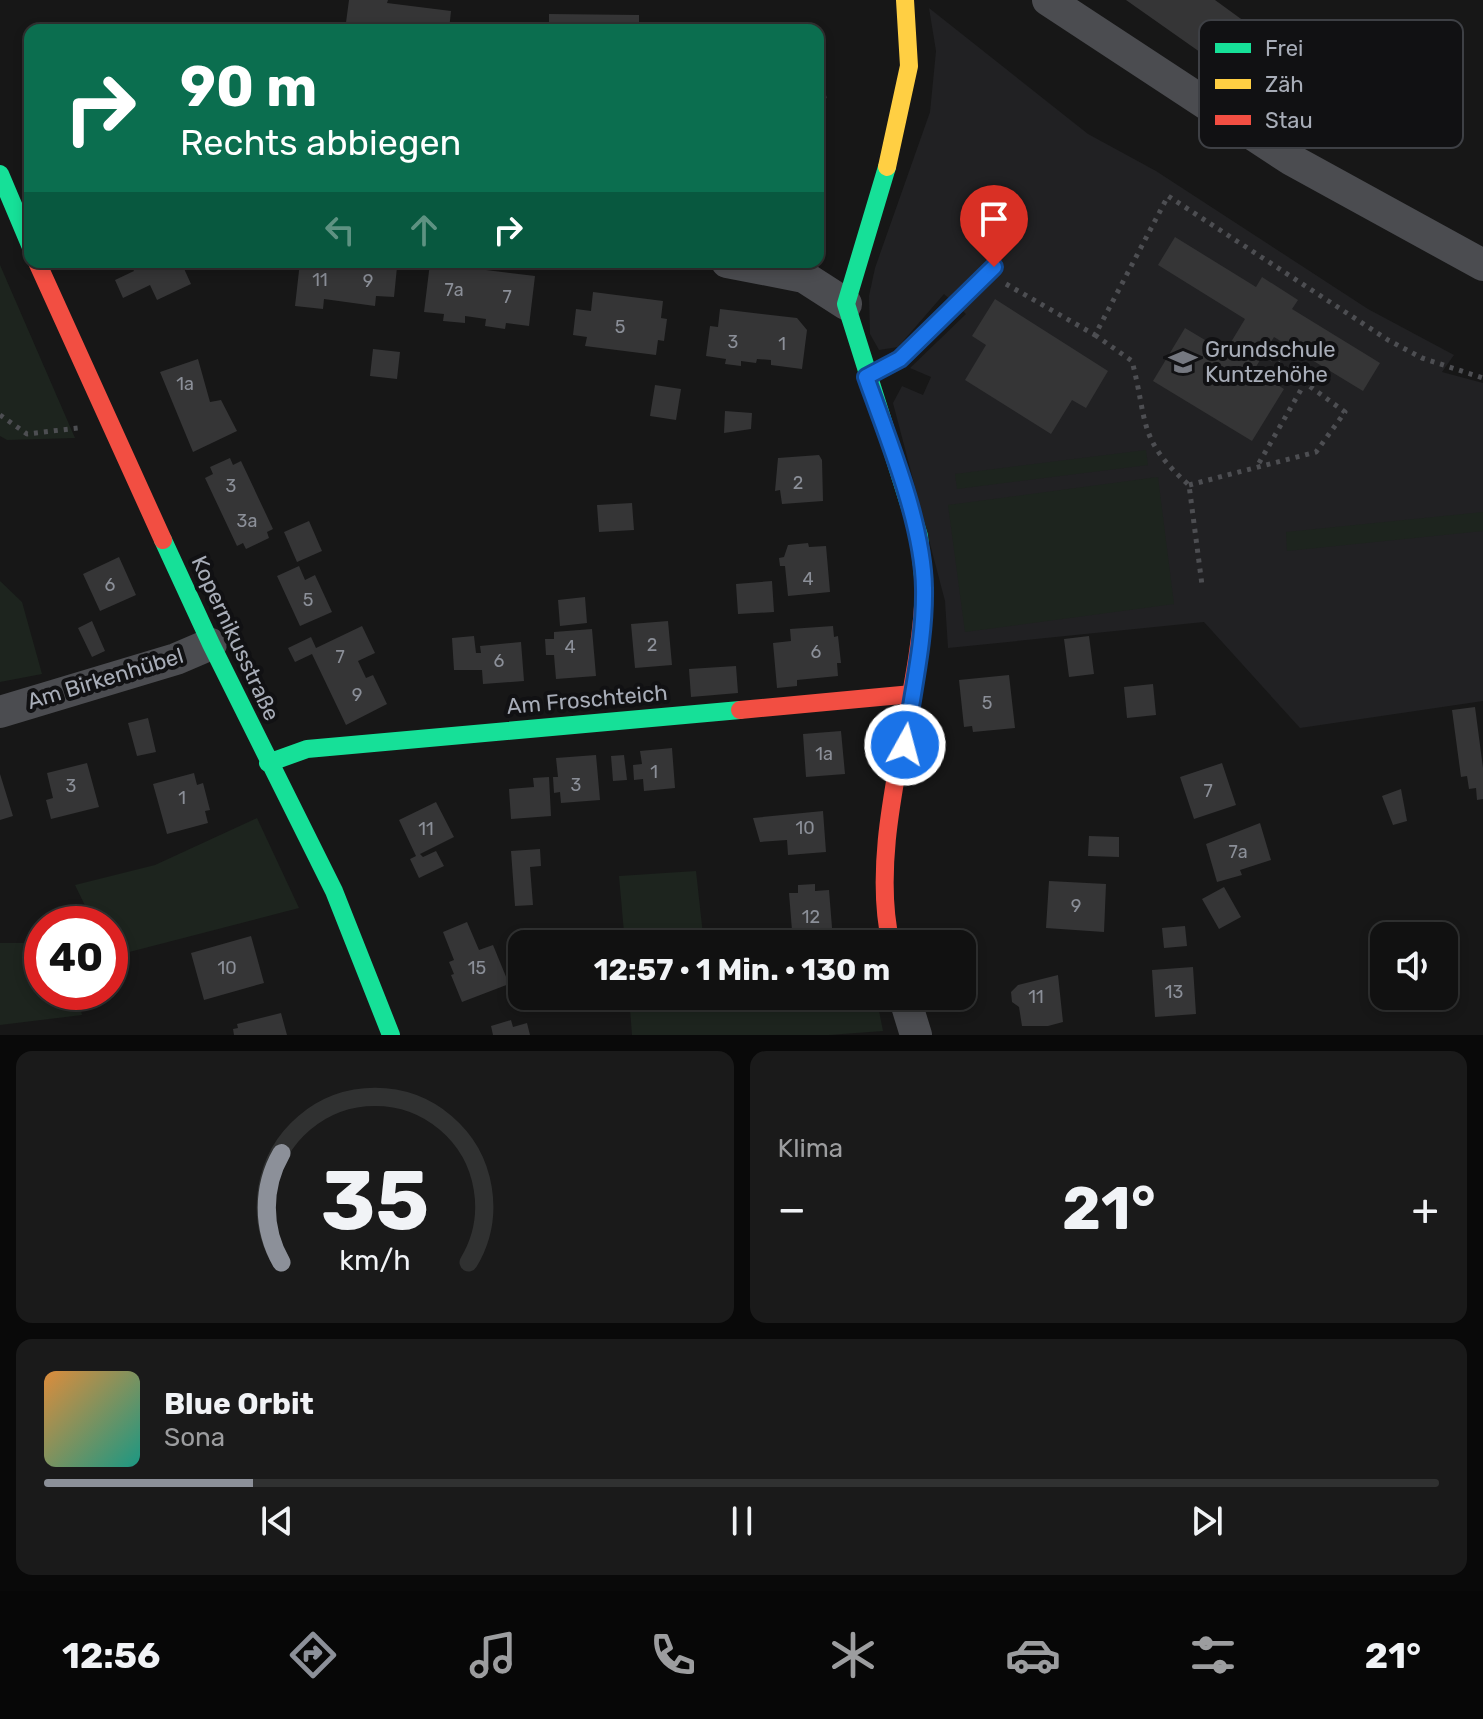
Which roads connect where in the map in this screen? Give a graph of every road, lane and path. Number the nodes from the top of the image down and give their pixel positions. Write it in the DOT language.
graph roads {
  1 [pos="905,0"];
  2 [pos="1048,0"];
  3 [pos="1199,99"];
  4 [pos="1273,148"];
  5 [pos="11,177"];
  6 [pos="24,224"];
  7 [pos="1483,265"];
  8 [pos="994,267"];
  9 [pos="40,268"];
  10 [pos="758,268"];
  11 [pos="846,304"];
  12 [pos="1095,335"];
  13 [pos="1264,353"];
  14 [pos="866,377"];
  15 [pos="1483,378"];
  16 [pos="1306,381"];
  17 [pos="0,415"];
  18 [pos="109,418"];
  19 [pos="1259,464"];
  20 [pos="1189,485"];
  21 [pos="1202,585"];
  22 [pos="211,644"];
  23 [pos="912,694"];
  24 [pos="0,712"];
  25 [pos="268,763"];
  26 [pos="888,930"];
  27 [pos="908,1010"];
  28 [pos="391,1035"];
  29 [pos="916,1035"];
  1 -- 11 [label="street"];
  2 -- 3 [label="street"];
  4 -- 7 [label="street"];
  5 -- 6 [label="street"];
  8 -- 12 [label="path"];
  8 -- 14 [label="lane"];
  9 -- 18 [label="street, Kopernikusstraße"];
  10 -- 11 [label="street"];
  11 -- 14 [label="street"];
  12 -- 15 [label="path"];
  12 -- 20 [label="path"];
  13 -- 16 [label="path"];
  14 -- 23 [label="street"];
  16 -- 19 [label="path"];
  16 -- 19 [label="path"];
  17 -- 18 [label="path"];
  18 -- 22 [label="street, Kopernikusstraße"];
  19 -- 20 [label="path"];
  20 -- 21 [label="path"];
  22 -- 24 [label="street, Am Birkenhübel"];
  22 -- 25 [label="street, Kopernikusstraße"];
  23 -- 25 [label="street, Am Froschteich"];
  23 -- 26 [label="street"];
  25 -- 28 [label="street, Kopernikusstraße"];
  27 -- 29 [label="street"];
}
